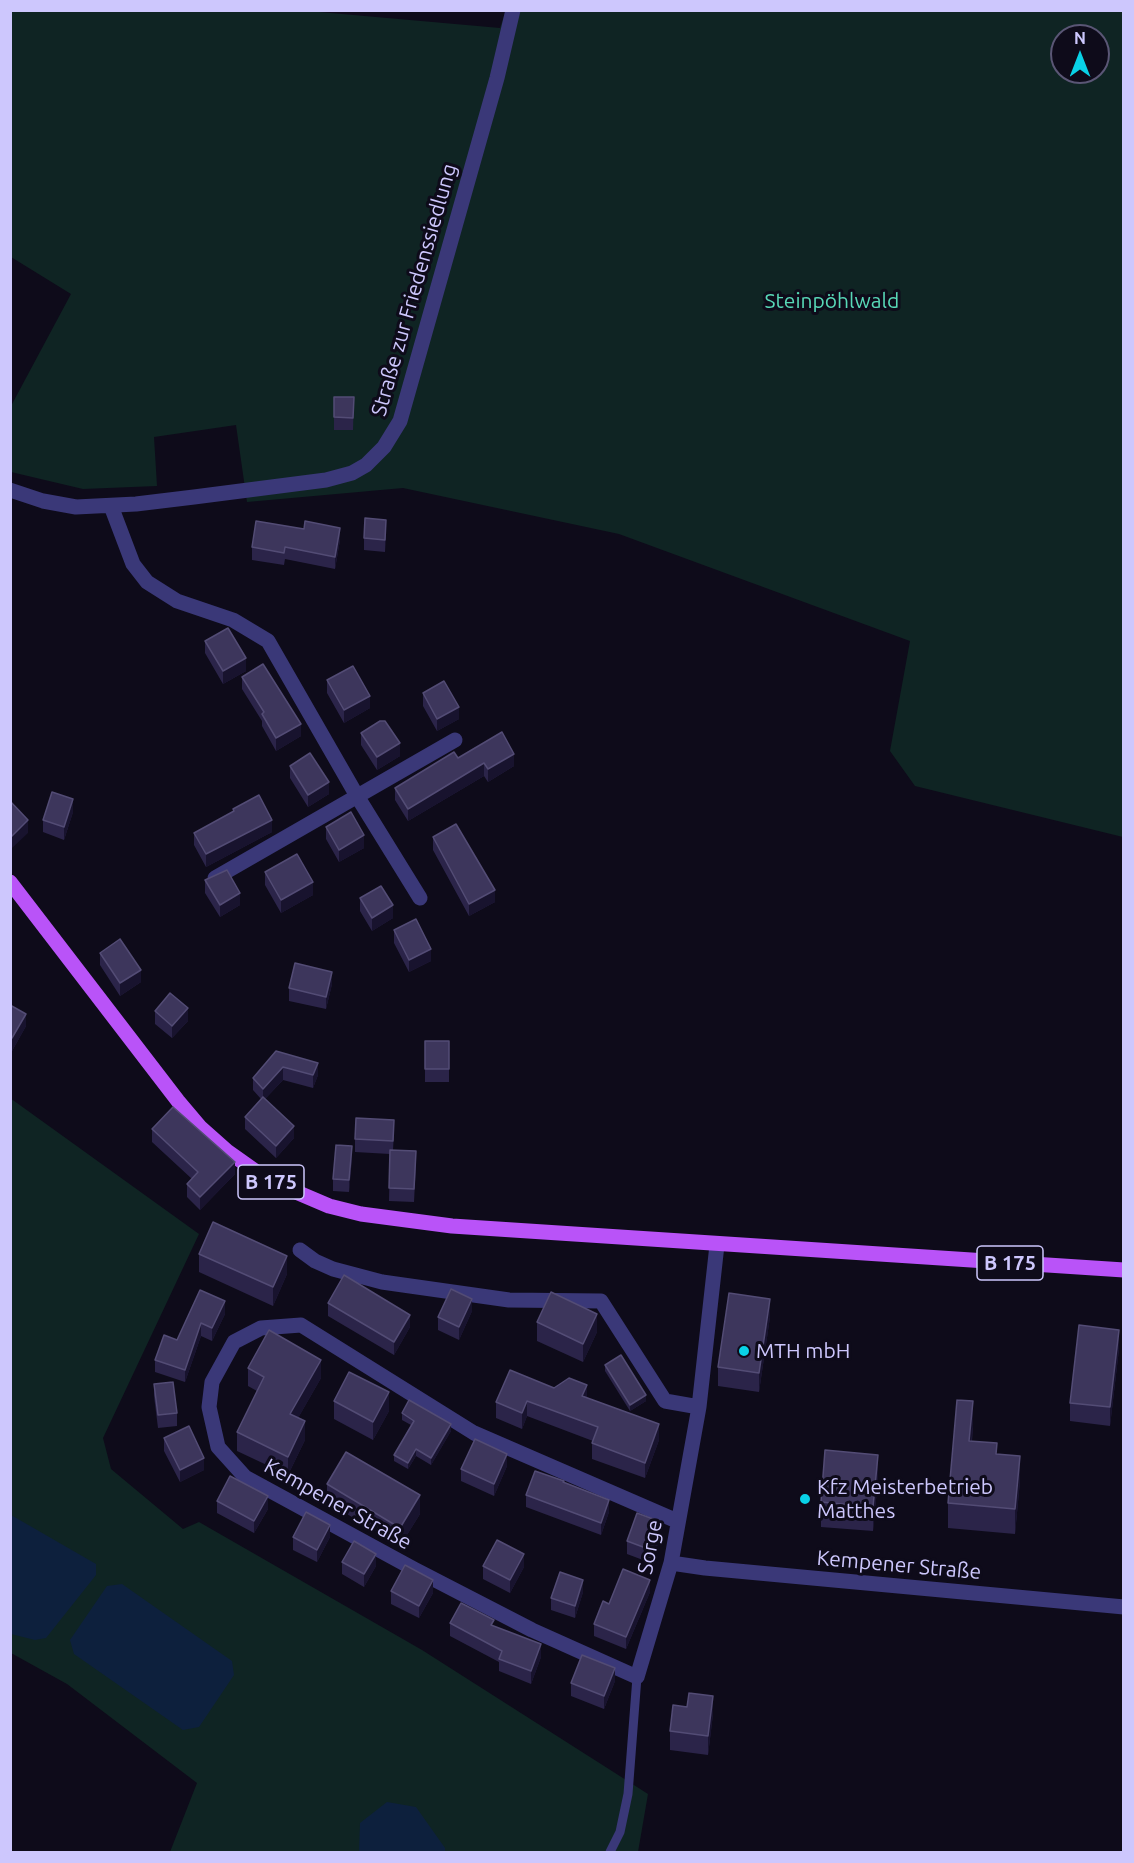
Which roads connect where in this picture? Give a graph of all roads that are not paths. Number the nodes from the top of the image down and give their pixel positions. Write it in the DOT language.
graph roads {
  1 [pos="513,10"];
  2 [pos="10,490"];
  3 [pos="111,506"];
  4 [pos="454,740"];
  5 [pos="357,796"];
  6 [pos="215,878"];
  7 [pos="10,882"];
  8 [pos="420,898"];
  9 [pos="717,1245"];
  10 [pos="300,1250"];
  11 [pos="1124,1270"];
  12 [pos="699,1407"];
  13 [pos="677,1521"];
  14 [pos="670,1563"];
  15 [pos="1124,1606"];
  16 [pos="637,1677"];
  17 [pos="610,1852"];
  1 -- 3 [label="street, Straße zur Friedenssiedlung"];
  2 -- 3 [label="street, Straße zur Friedenssiedlung"];
  3 -- 5 [label="street"];
  4 -- 5 [label="street"];
  5 -- 6 [label="street"];
  5 -- 8 [label="street"];
  7 -- 9 [label="main road, B 175"];
  9 -- 11 [label="main road, B 175"];
  9 -- 12 [label="street, Sorge"];
  10 -- 12 [label="street"];
  12 -- 13 [label="street, Sorge"];
  13 -- 14 [label="street, Sorge"];
  13 -- 16 [label="street, Kempener Straße"];
  14 -- 15 [label="street, Kempener Straße"];
  14 -- 16 [label="street, Sorge"];
  16 -- 17 [label="lane, Sorge"];
}
